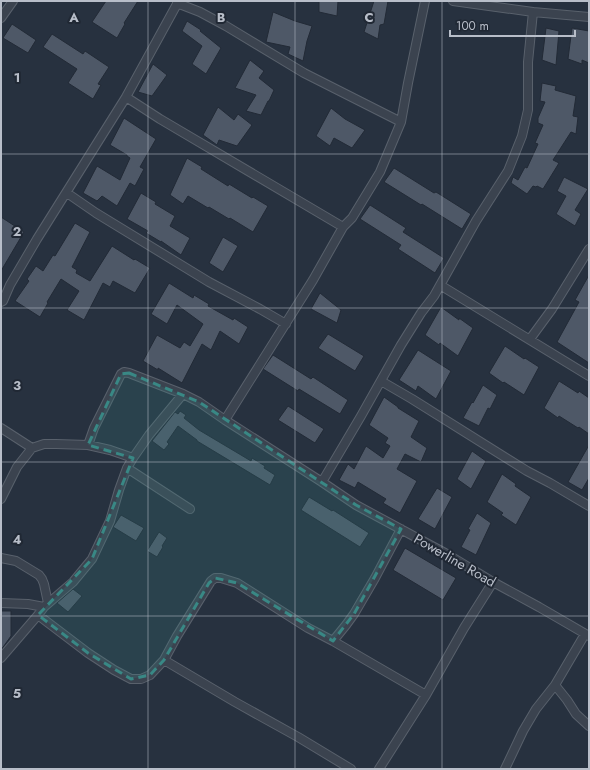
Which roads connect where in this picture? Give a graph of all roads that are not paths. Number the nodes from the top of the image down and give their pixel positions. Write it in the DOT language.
graph roads {
  1 [pos="13,1"];
  2 [pos="425,1"];
  3 [pos="453,1"];
  4 [pos="177,3"];
  5 [pos="533,12"];
  6 [pos="589,17"];
  7 [pos="1,18"];
  8 [pos="126,97"];
  9 [pos="401,122"];
  10 [pos="66,193"];
  11 [pos="343,227"];
  12 [pos="589,248"];
  13 [pos="440,285"];
  14 [pos="1,302"];
  15 [pos="286,324"];
  16 [pos="530,339"];
  17 [pos="589,376"];
  18 [pos="381,381"];
  19 [pos="183,394"];
  20 [pos="225,420"];
  21 [pos="1,428"];
  22 [pos="88,445"];
  23 [pos="32,448"];
  24 [pos="132,458"];
  25 [pos="127,468"];
  26 [pos="322,482"];
  27 [pos="1,499"];
  28 [pos="589,506"];
  29 [pos="190,508"];
  30 [pos="401,529"];
  31 [pos="1,558"];
  32 [pos="493,582"];
  33 [pos="1,603"];
  34 [pos="46,605"];
  35 [pos="38,615"];
  36 [pos="587,635"];
  37 [pos="333,641"];
  38 [pos="1,658"];
  39 [pos="164,660"];
  40 [pos="555,685"];
  41 [pos="426,695"];
  42 [pos="589,726"];
  43 [pos="351,769"];
  44 [pos="379,769"];
  45 [pos="505,769"];
  1 -- 7 [label="street"];
  2 -- 9 [label="street"];
  3 -- 5 [label="street"];
  4 -- 8 [label="street"];
  4 -- 9 [label="street"];
  5 -- 6 [label="street"];
  5 -- 13 [label="street"];
  8 -- 10 [label="street"];
  8 -- 11 [label="street"];
  9 -- 11 [label="street"];
  10 -- 14 [label="street"];
  10 -- 15 [label="street"];
  11 -- 15 [label="street"];
  12 -- 16 [label="street"];
  13 -- 16 [label="street"];
  13 -- 18 [label="street"];
  15 -- 20 [label="street"];
  16 -- 17 [label="street"];
  18 -- 26 [label="street"];
  18 -- 28 [label="street"];
  19 -- 20 [label="street, Powerline Road"];
  19 -- 22 [label="street, Powerline Road"];
  19 -- 24 [label="street"];
  20 -- 26 [label="street, Powerline Road"];
  21 -- 23 [label="street"];
  22 -- 23 [label="street"];
  22 -- 24 [label="street"];
  23 -- 27 [label="street"];
  24 -- 25 [label="street"];
  25 -- 29 [label="street"];
  25 -- 34 [label="street"];
  26 -- 30 [label="street, Powerline Road"];
  30 -- 32 [label="street, Powerline Road"];
  30 -- 37 [label="street"];
  31 -- 34 [label="street"];
  32 -- 36 [label="street, Powerline Road"];
  32 -- 41 [label="street"];
  33 -- 34 [label="street"];
  34 -- 35 [label="street"];
  35 -- 38 [label="street"];
  35 -- 39 [label="street"];
  36 -- 40 [label="street"];
  37 -- 39 [label="street"];
  37 -- 41 [label="street"];
  39 -- 43 [label="street"];
  40 -- 42 [label="street"];
  40 -- 45 [label="street"];
  41 -- 44 [label="street"];
}
